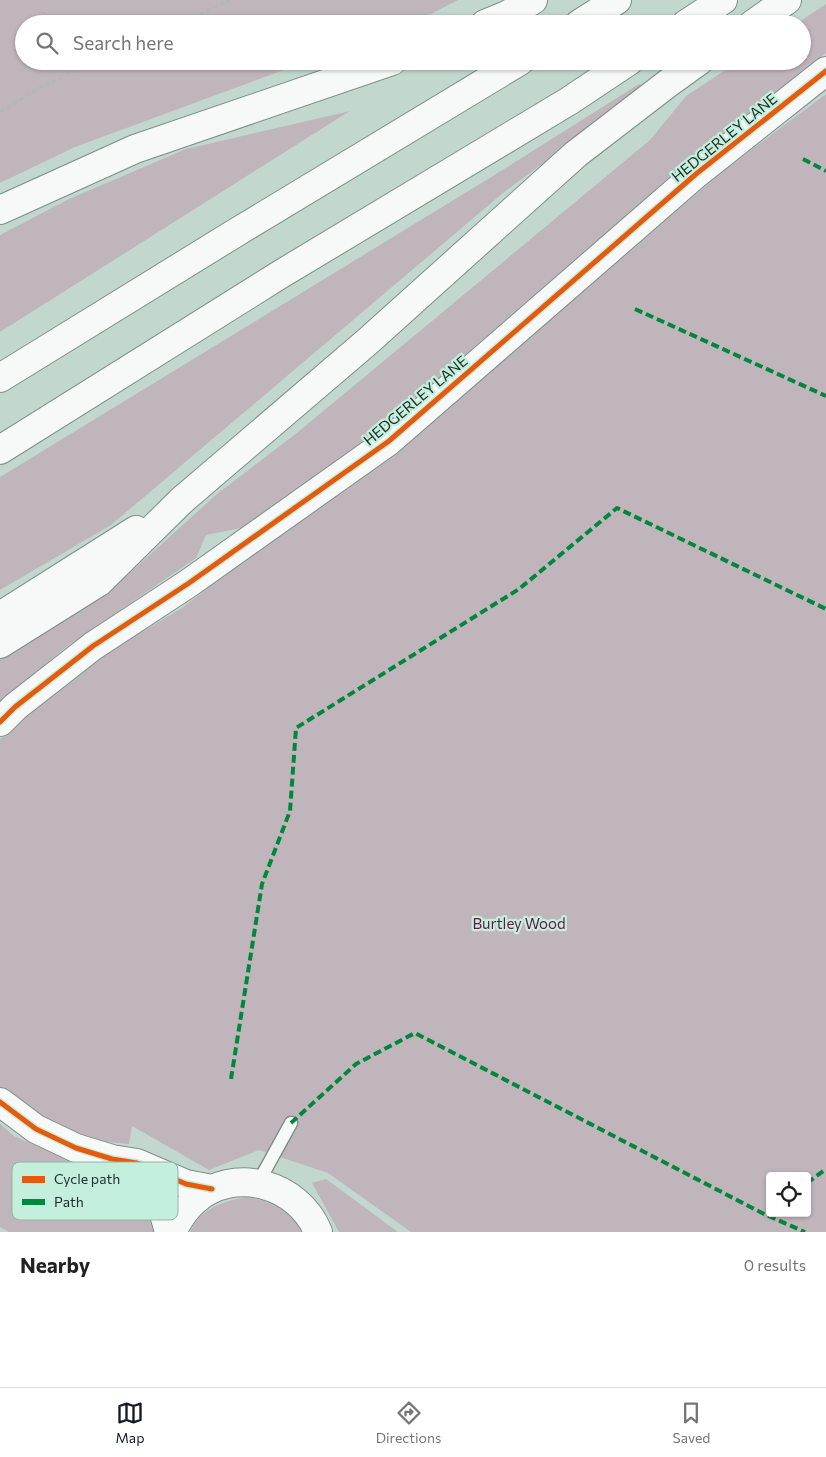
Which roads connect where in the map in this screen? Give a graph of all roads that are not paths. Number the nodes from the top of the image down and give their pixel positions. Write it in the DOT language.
graph roads {
  1 [pos="533,0"];
  2 [pos="617,0"];
  3 [pos="723,0"];
  4 [pos="787,0"];
  5 [pos="507,15"];
  6 [pos="593,15"];
  7 [pos="700,15"];
  8 [pos="766,15"];
  9 [pos="366,70"];
  10 [pos="505,70"];
  11 [pos="616,70"];
  12 [pos="686,70"];
  13 [pos="826,71"];
  14 [pos="0,210"];
  15 [pos="0,378"];
  16 [pos="0,450"];
  17 [pos="181,502"];
  18 [pos="0,616"];
  19 [pos="0,644"];
  20 [pos="0,722"];
  21 [pos="0,1102"];
  22 [pos="291,1123"];
  23 [pos="112,1159"];
  24 [pos="117,1162"];
  25 [pos="131,1162"];
  26 [pos="178,1181"];
  27 [pos="258,1183"];
  28 [pos="212,1189"];
  29 [pos="178,1219"];
  30 [pos="178,1220"];
  31 [pos="170,1232"];
  32 [pos="318,1232"];
  1 -- 5 [label="main road"];
  2 -- 6 [label="main road"];
  3 -- 7 [label="main road"];
  4 -- 8 [label="main road"];
  9 -- 14 [label="main road"];
  10 -- 15 [label="main road"];
  11 -- 16 [label="main road"];
  12 -- 17 [label="main road"];
  13 -- 20 [label="main road, HEDGERLEY LANE"];
  17 -- 18 [label="main road"];
  17 -- 19 [label="main road"];
  21 -- 23 [label="main road"];
  22 -- 27 [label="lane"];
  23 -- 24 [label="main road"];
  23 -- 25 [label="main road"];
  26 -- 28 [label="main road"];
  27 -- 28 [label="main road"];
  27 -- 32 [label="main road"];
  28 -- 29 [label="main road"];
  30 -- 31 [label="main road"];
}
